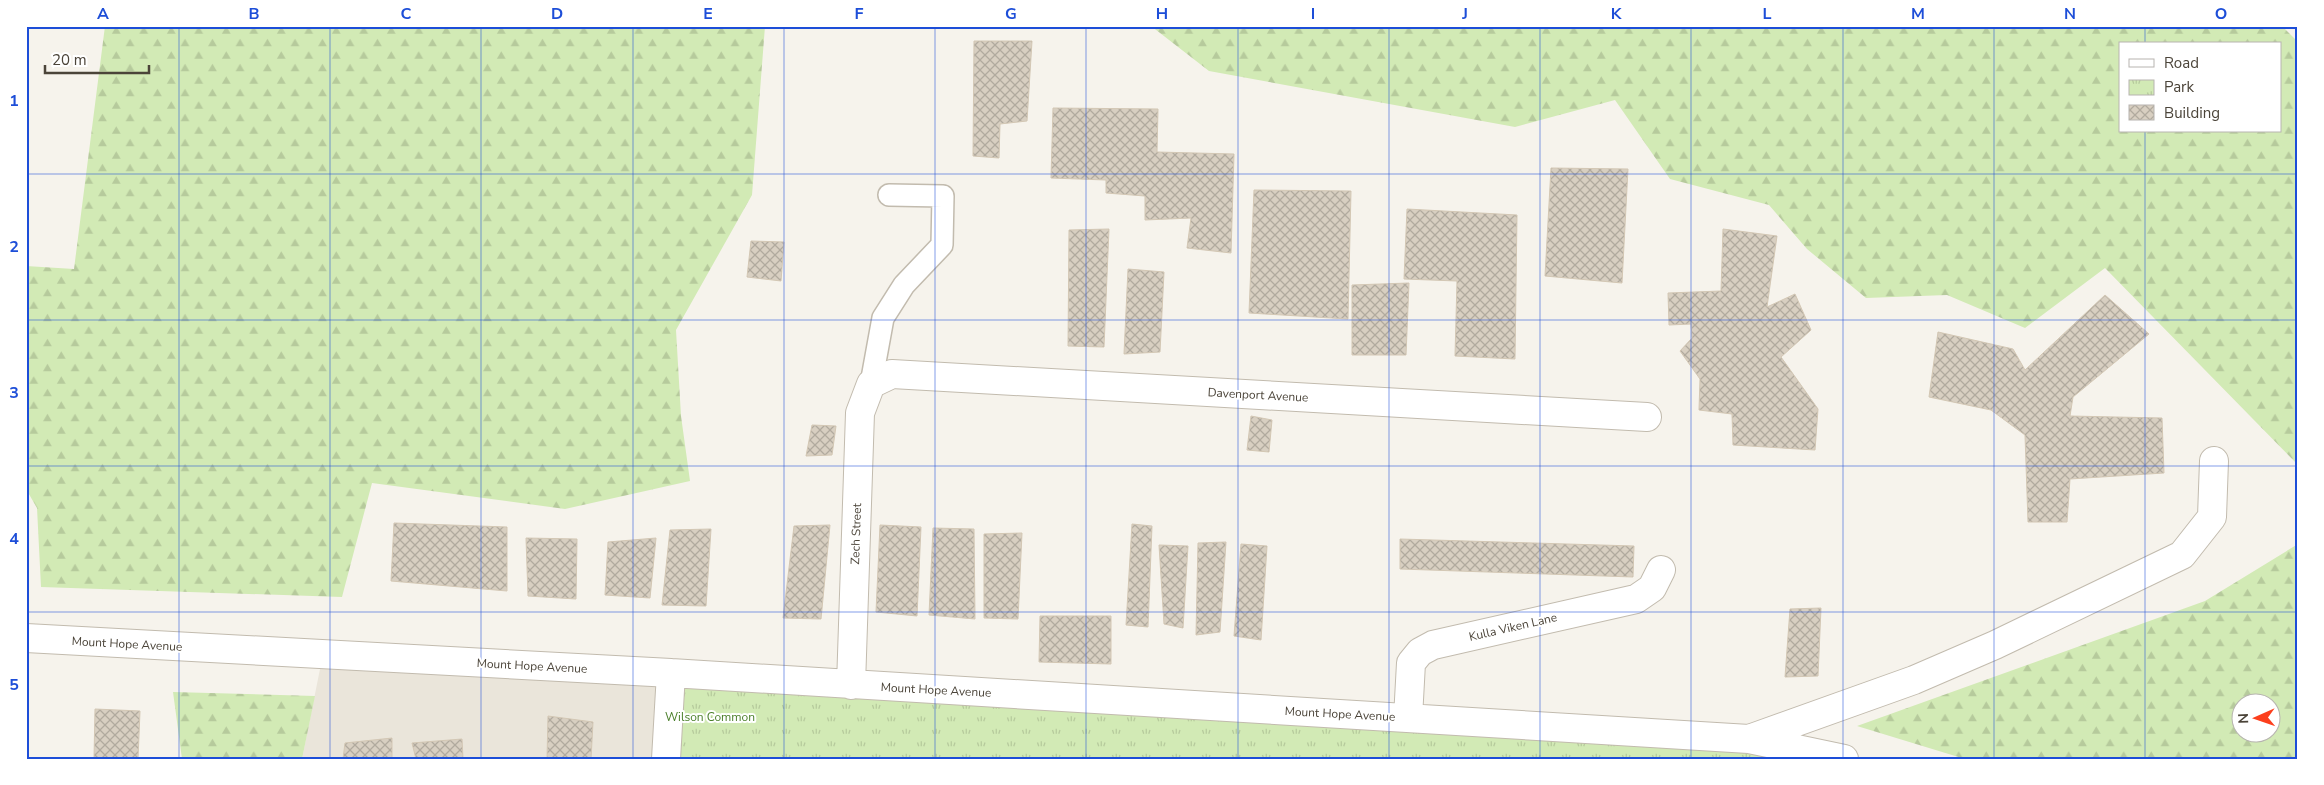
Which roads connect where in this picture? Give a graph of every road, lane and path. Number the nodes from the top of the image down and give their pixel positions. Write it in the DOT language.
graph roads {
  1 [pos="889,195"];
  2 [pos="871,384"];
  3 [pos="1647,417"];
  4 [pos="2214,461"];
  5 [pos="1661,570"];
  6 [pos="26,638"];
  7 [pos="671,673"];
  8 [pos="851,685"];
  9 [pos="1408,718"];
  10 [pos="1749,739"];
  11 [pos="666,759"];
  12 [pos="1844,759"];
  1 -- 2 [label="lane"];
  2 -- 3 [label="street, Davenport Avenue"];
  2 -- 8 [label="street, Zech Street"];
  4 -- 10 [label="street"];
  5 -- 9 [label="street, Kulla Viken Lane"];
  6 -- 7 [label="street, Mount Hope Avenue"];
  7 -- 8 [label="street, Mount Hope Avenue"];
  7 -- 11 [label="street"];
  8 -- 9 [label="street, Mount Hope Avenue"];
  9 -- 10 [label="street, Mount Hope Avenue"];
  10 -- 12 [label="street, Mount Hope Avenue"];
}
